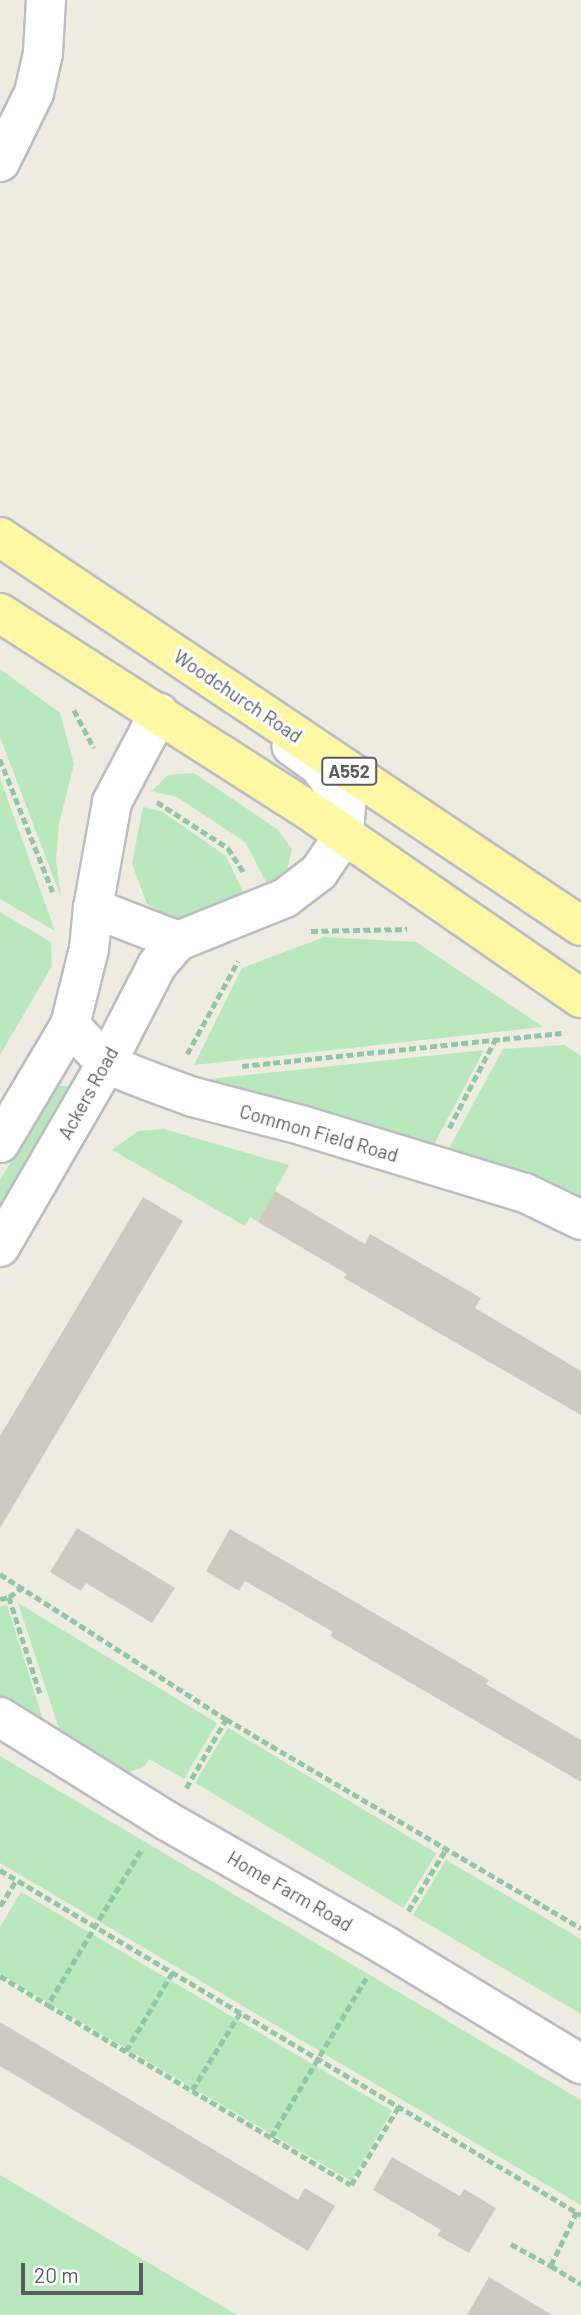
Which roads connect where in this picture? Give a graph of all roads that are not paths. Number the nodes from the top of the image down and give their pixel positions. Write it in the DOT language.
graph roads {
  1 [pos="46,0"];
  2 [pos="0,162"];
  3 [pos="0,537"];
  4 [pos="0,613"];
  5 [pos="118,616"];
  6 [pos="159,713"];
  7 [pos="344,835"];
  8 [pos="75,905"];
  9 [pos="581,926"];
  10 [pos="178,941"];
  11 [pos="570,1011"];
  12 [pos="70,1025"];
  13 [pos="106,1064"];
  14 [pos="0,1143"];
  15 [pos="581,1220"];
  16 [pos="0,1247"];
  17 [pos="0,1717"];
  18 [pos="581,2064"];
  1 -- 2 [label="street"];
  3 -- 5 [label="main road, Woodchurch Road / A552"];
  4 -- 6 [label="main road, A552"];
  5 -- 7 [label="street"];
  5 -- 9 [label="main road, Woodchurch Road / A552"];
  6 -- 7 [label="main road, A552"];
  6 -- 8 [label="street"];
  7 -- 10 [label="street, Ackers Road"];
  7 -- 11 [label="main road, A552"];
  8 -- 10 [label="street"];
  8 -- 12 [label="street"];
  10 -- 13 [label="street, Ackers Road"];
  12 -- 13 [label="street, Common Field Road"];
  12 -- 14 [label="street"];
  13 -- 15 [label="street, Common Field Road"];
  13 -- 16 [label="street, Ackers Road"];
  17 -- 18 [label="street, Home Farm Road"];
}
